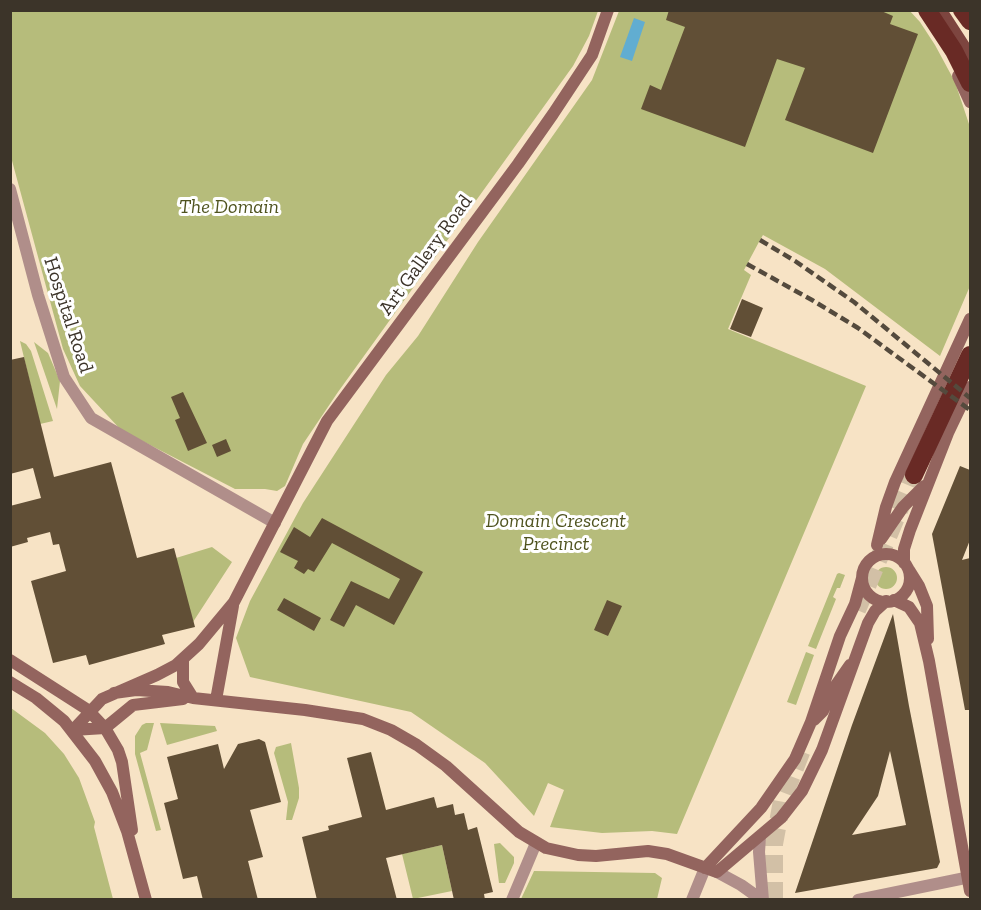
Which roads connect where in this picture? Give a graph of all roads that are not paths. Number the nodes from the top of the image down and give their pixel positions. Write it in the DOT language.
graph roads {
  1 [pos="608,10"];
  2 [pos="917,10"];
  3 [pos="927,10"];
  4 [pos="947,13"];
  5 [pos="970,21"];
  6 [pos="970,58"];
  7 [pos="970,82"];
  8 [pos="970,102"];
  9 [pos="10,189"];
  10 [pos="970,319"];
  11 [pos="970,355"];
  12 [pos="970,387"];
  13 [pos="921,478"];
  14 [pos="275,523"];
  15 [pos="877,545"];
  16 [pos="871,559"];
  17 [pos="905,564"];
  18 [pos="862,578"];
  19 [pos="890,600"];
  20 [pos="234,602"];
  21 [pos="856,657"];
  22 [pos="183,659"];
  23 [pos="10,660"];
  24 [pos="929,661"];
  25 [pos="10,682"];
  26 [pos="114,693"];
  27 [pos="193,698"];
  28 [pos="216,700"];
  29 [pos="89,711"];
  30 [pos="811,722"];
  31 [pos="105,728"];
  32 [pos="73,730"];
  33 [pos="760,837"];
  34 [pos="536,843"];
  35 [pos="134,852"];
  36 [pos="705,868"];
  37 [pos="717,872"];
  38 [pos="969,878"];
  39 [pos="970,891"];
  40 [pos="146,900"];
  41 [pos="512,900"];
  42 [pos="692,900"];
  43 [pos="763,900"];
  44 [pos="858,900"];
  1 -- 14 [label="street, Art Gallery Road"];
  2 -- 8 [label="street"];
  3 -- 7 [label="highway"];
  4 -- 5 [label="highway"];
  4 -- 6 [label="main road"];
  9 -- 14 [label="street, Hospital Road"];
  10 -- 15 [label="street"];
  11 -- 13 [label="highway"];
  12 -- 13 [label="street"];
  13 -- 15 [label="street"];
  13 -- 17 [label="street"];
  14 -- 20 [label="street, Art Gallery Road"];
  15 -- 16 [label="street"];
  16 -- 17 [label="street"];
  16 -- 18 [label="street"];
  17 -- 19 [label="street"];
  17 -- 24 [label="street"];
  18 -- 19 [label="street"];
  18 -- 30 [label="street"];
  19 -- 21 [label="street"];
  19 -- 24 [label="street"];
  20 -- 22 [label="street"];
  20 -- 28 [label="street"];
  21 -- 30 [label="street"];
  21 -- 33 [label="street"];
  22 -- 26 [label="street"];
  22 -- 27 [label="street"];
  23 -- 29 [label="street"];
  24 -- 38 [label="street"];
  25 -- 32 [label="street"];
  26 -- 27 [label="street"];
  26 -- 29 [label="street"];
  27 -- 28 [label="street"];
  27 -- 31 [label="street"];
  28 -- 34 [label="street"];
  29 -- 31 [label="street"];
  29 -- 32 [label="street"];
  30 -- 36 [label="street"];
  31 -- 32 [label="street"];
  31 -- 35 [label="street"];
  32 -- 35 [label="street"];
  33 -- 37 [label="street"];
  33 -- 43 [label="street"];
  34 -- 36 [label="street"];
  34 -- 41 [label="street"];
  35 -- 40 [label="street"];
  36 -- 37 [label="street"];
  36 -- 42 [label="street"];
  37 -- 43 [label="street"];
  38 -- 39 [label="street"];
  38 -- 44 [label="street"];
}
